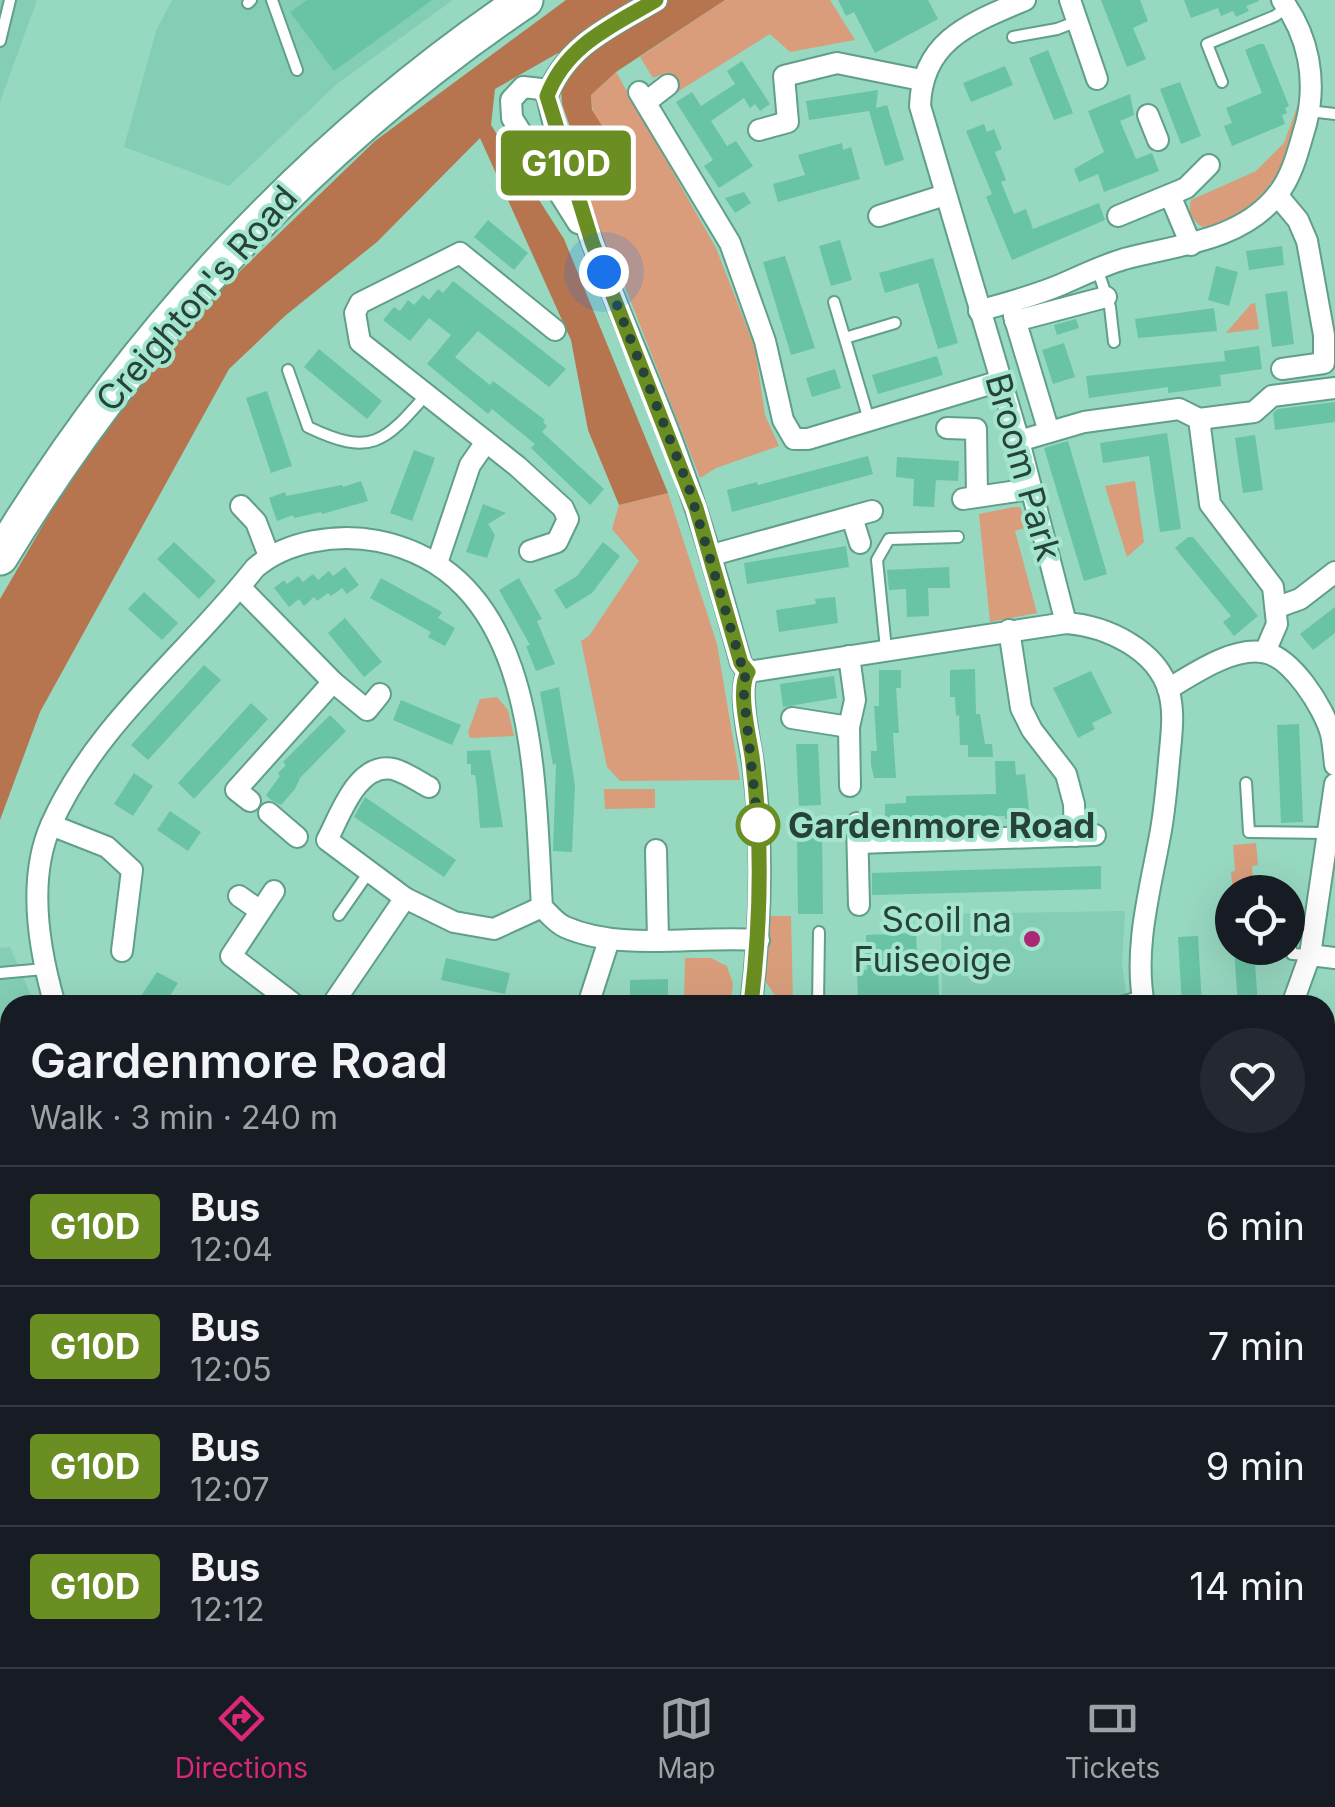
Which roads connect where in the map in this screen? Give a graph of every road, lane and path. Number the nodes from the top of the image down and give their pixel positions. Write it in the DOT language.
graph roads {
  1 [pos="10,0"];
  2 [pos="272,0"];
  3 [pos="525,0"];
  4 [pos="656,0"];
  5 [pos="1024,0"];
  6 [pos="1070,0"];
  7 [pos="1284,2"];
  8 [pos="987,7"];
  9 [pos="1079,21"];
  10 [pos="1013,37"];
  11 [pos="0,41"];
  12 [pos="297,70"];
  13 [pos="1097,79"];
  14 [pos="921,80"];
  15 [pos="1222,82"];
  16 [pos="668,86"];
  17 [pos="547,96"];
  18 [pos="1309,111"];
  19 [pos="1148,114"];
  20 [pos="1335,114"];
  21 [pos="759,130"];
  22 [pos="1158,140"];
  23 [pos="1209,165"];
  24 [pos="945,195"];
  25 [pos="1277,195"];
  26 [pos="1170,196"];
  27 [pos="879,216"];
  28 [pos="1118,216"];
  29 [pos="592,242"];
  30 [pos="1191,245"];
  31 [pos="1097,268"];
  32 [pos="1106,296"];
  33 [pos="1327,296"];
  34 [pos="834,302"];
  35 [pos="979,312"];
  36 [pos="895,323"];
  37 [pos="554,330"];
  38 [pos="844,338"];
  39 [pos="1114,342"];
  40 [pos="1282,368"];
  41 [pos="288,370"];
  42 [pos="1000,380"];
  43 [pos="1335,388"];
  44 [pos="426,395"];
  45 [pos="1198,419"];
  46 [pos="869,420"];
  47 [pos="947,428"];
  48 [pos="1049,432"];
  49 [pos="1018,441"];
  50 [pos="486,442"];
  51 [pos="1031,490"];
  52 [pos="242,506"];
  53 [pos="954,540"];
  54 [pos="860,543"];
  55 [pos="530,551"];
  56 [pos="712,555"];
  57 [pos="269,556"];
  58 [pos="0,557"];
  59 [pos="438,563"];
  60 [pos="1335,572"];
  61 [pos="240,588"];
  62 [pos="1278,607"];
  63 [pos="1066,624"];
  64 [pos="1010,630"];
  65 [pos="886,649"];
  66 [pos="1265,652"];
  67 [pos="849,656"];
  68 [pos="748,672"];
  69 [pos="333,682"];
  70 [pos="1168,689"];
  71 [pos="380,694"];
  72 [pos="792,718"];
  73 [pos="850,727"];
  74 [pos="1333,732"];
  75 [pos="1335,765"];
  76 [pos="1246,783"];
  77 [pos="1335,784"];
  78 [pos="850,786"];
  79 [pos="429,787"];
  80 [pos="250,801"];
  81 [pos="269,813"];
  82 [pos="51,825"];
  83 [pos="1328,834"];
  84 [pos="297,837"];
  85 [pos="656,850"];
  86 [pos="1330,856"];
  87 [pos="370,872"];
  88 [pos="274,891"];
  89 [pos="239,896"];
  90 [pos="405,898"];
  91 [pos="859,906"];
  92 [pos="542,907"];
  93 [pos="259,910"];
  94 [pos="339,916"];
  95 [pos="818,932"];
  96 [pos="658,939"];
  97 [pos="608,940"];
  98 [pos="759,940"];
  99 [pos="122,951"];
  100 [pos="1305,955"];
  101 [pos="1310,955"];
  102 [pos="1335,958"];
  103 [pos="44,969"];
  104 [pos="0,972"];
  105 [pos="51,995"];
  106 [pos="282,995"];
  107 [pos="339,995"];
  108 [pos="591,995"];
  109 [pos="753,995"];
  110 [pos="818,995"];
  111 [pos="1143,995"];
  112 [pos="1296,995"];
  1 -- 11 [label="lane"];
  2 -- 12 [label="lane"];
  3 -- 58 [label="highway, Creighton's Road"];
  4 -- 17 [label="street"];
  5 -- 8 [label="street"];
  6 -- 9 [label="street"];
  7 -- 15 [label="lane"];
  7 -- 18 [label="street"];
  8 -- 14 [label="street"];
  9 -- 10 [label="lane"];
  9 -- 13 [label="street"];
  14 -- 21 [label="street"];
  14 -- 24 [label="street, Broom Park"];
  16 -- 46 [label="street"];
  17 -- 29 [label="street"];
  17 -- 29 [label="street"];
  18 -- 20 [label="lane"];
  18 -- 25 [label="street"];
  19 -- 22 [label="street"];
  23 -- 26 [label="street"];
  24 -- 27 [label="street"];
  24 -- 35 [label="street, Broom Park"];
  25 -- 30 [label="street"];
  25 -- 33 [label="street"];
  26 -- 28 [label="street"];
  26 -- 30 [label="street"];
  29 -- 56 [label="street"];
  30 -- 31 [label="street"];
  31 -- 32 [label="lane"];
  31 -- 35 [label="street"];
  32 -- 39 [label="lane"];
  32 -- 48 [label="street, Broom Park"];
  33 -- 40 [label="street"];
  34 -- 38 [label="lane"];
  35 -- 42 [label="street, Broom Park"];
  36 -- 38 [label="lane"];
  37 -- 44 [label="street"];
  38 -- 46 [label="lane"];
  41 -- 44 [label="lane"];
  42 -- 46 [label="street"];
  42 -- 49 [label="street, Broom Park"];
  43 -- 45 [label="street"];
  44 -- 50 [label="street"];
  45 -- 48 [label="street"];
  45 -- 62 [label="street"];
  47 -- 51 [label="street"];
  48 -- 49 [label="street"];
  49 -- 51 [label="street, Broom Park"];
  50 -- 55 [label="street"];
  50 -- 59 [label="street"];
  51 -- 63 [label="street, Broom Park"];
  52 -- 57 [label="street"];
  53 -- 65 [label="lane"];
  54 -- 56 [label="street"];
  56 -- 68 [label="street"];
  57 -- 59 [label="street"];
  57 -- 61 [label="street"];
  59 -- 92 [label="street"];
  60 -- 62 [label="street"];
  61 -- 69 [label="street"];
  61 -- 82 [label="street"];
  62 -- 66 [label="street"];
  63 -- 64 [label="street"];
  63 -- 70 [label="street"];
  64 -- 65 [label="street"];
  64 -- 91 [label="street"];
  65 -- 67 [label="street"];
  66 -- 70 [label="street"];
  66 -- 74 [label="street"];
  67 -- 68 [label="street"];
  67 -- 73 [label="street"];
  68 -- 98 [label="street"];
  69 -- 71 [label="street"];
  69 -- 80 [label="street"];
  70 -- 111 [label="street"];
  72 -- 73 [label="street"];
  73 -- 78 [label="street"];
  74 -- 75 [label="street"];
  76 -- 83 [label="lane"];
  77 -- 83 [label="street"];
  79 -- 87 [label="street"];
  81 -- 84 [label="street"];
  82 -- 99 [label="street"];
  82 -- 103 [label="street"];
  83 -- 86 [label="street"];
  85 -- 96 [label="street"];
  86 -- 101 [label="street"];
  87 -- 90 [label="street"];
  87 -- 94 [label="lane"];
  88 -- 93 [label="street"];
  89 -- 93 [label="street"];
  90 -- 92 [label="street"];
  90 -- 107 [label="street"];
  92 -- 97 [label="street"];
  93 -- 106 [label="street"];
  95 -- 110 [label="lane"];
  96 -- 97 [label="street"];
  96 -- 98 [label="street"];
  97 -- 108 [label="street"];
  98 -- 109 [label="street"];
  100 -- 101 [label="lane"];
  101 -- 102 [label="street"];
  101 -- 112 [label="street"];
  103 -- 104 [label="lane"];
  103 -- 105 [label="street"];
}
